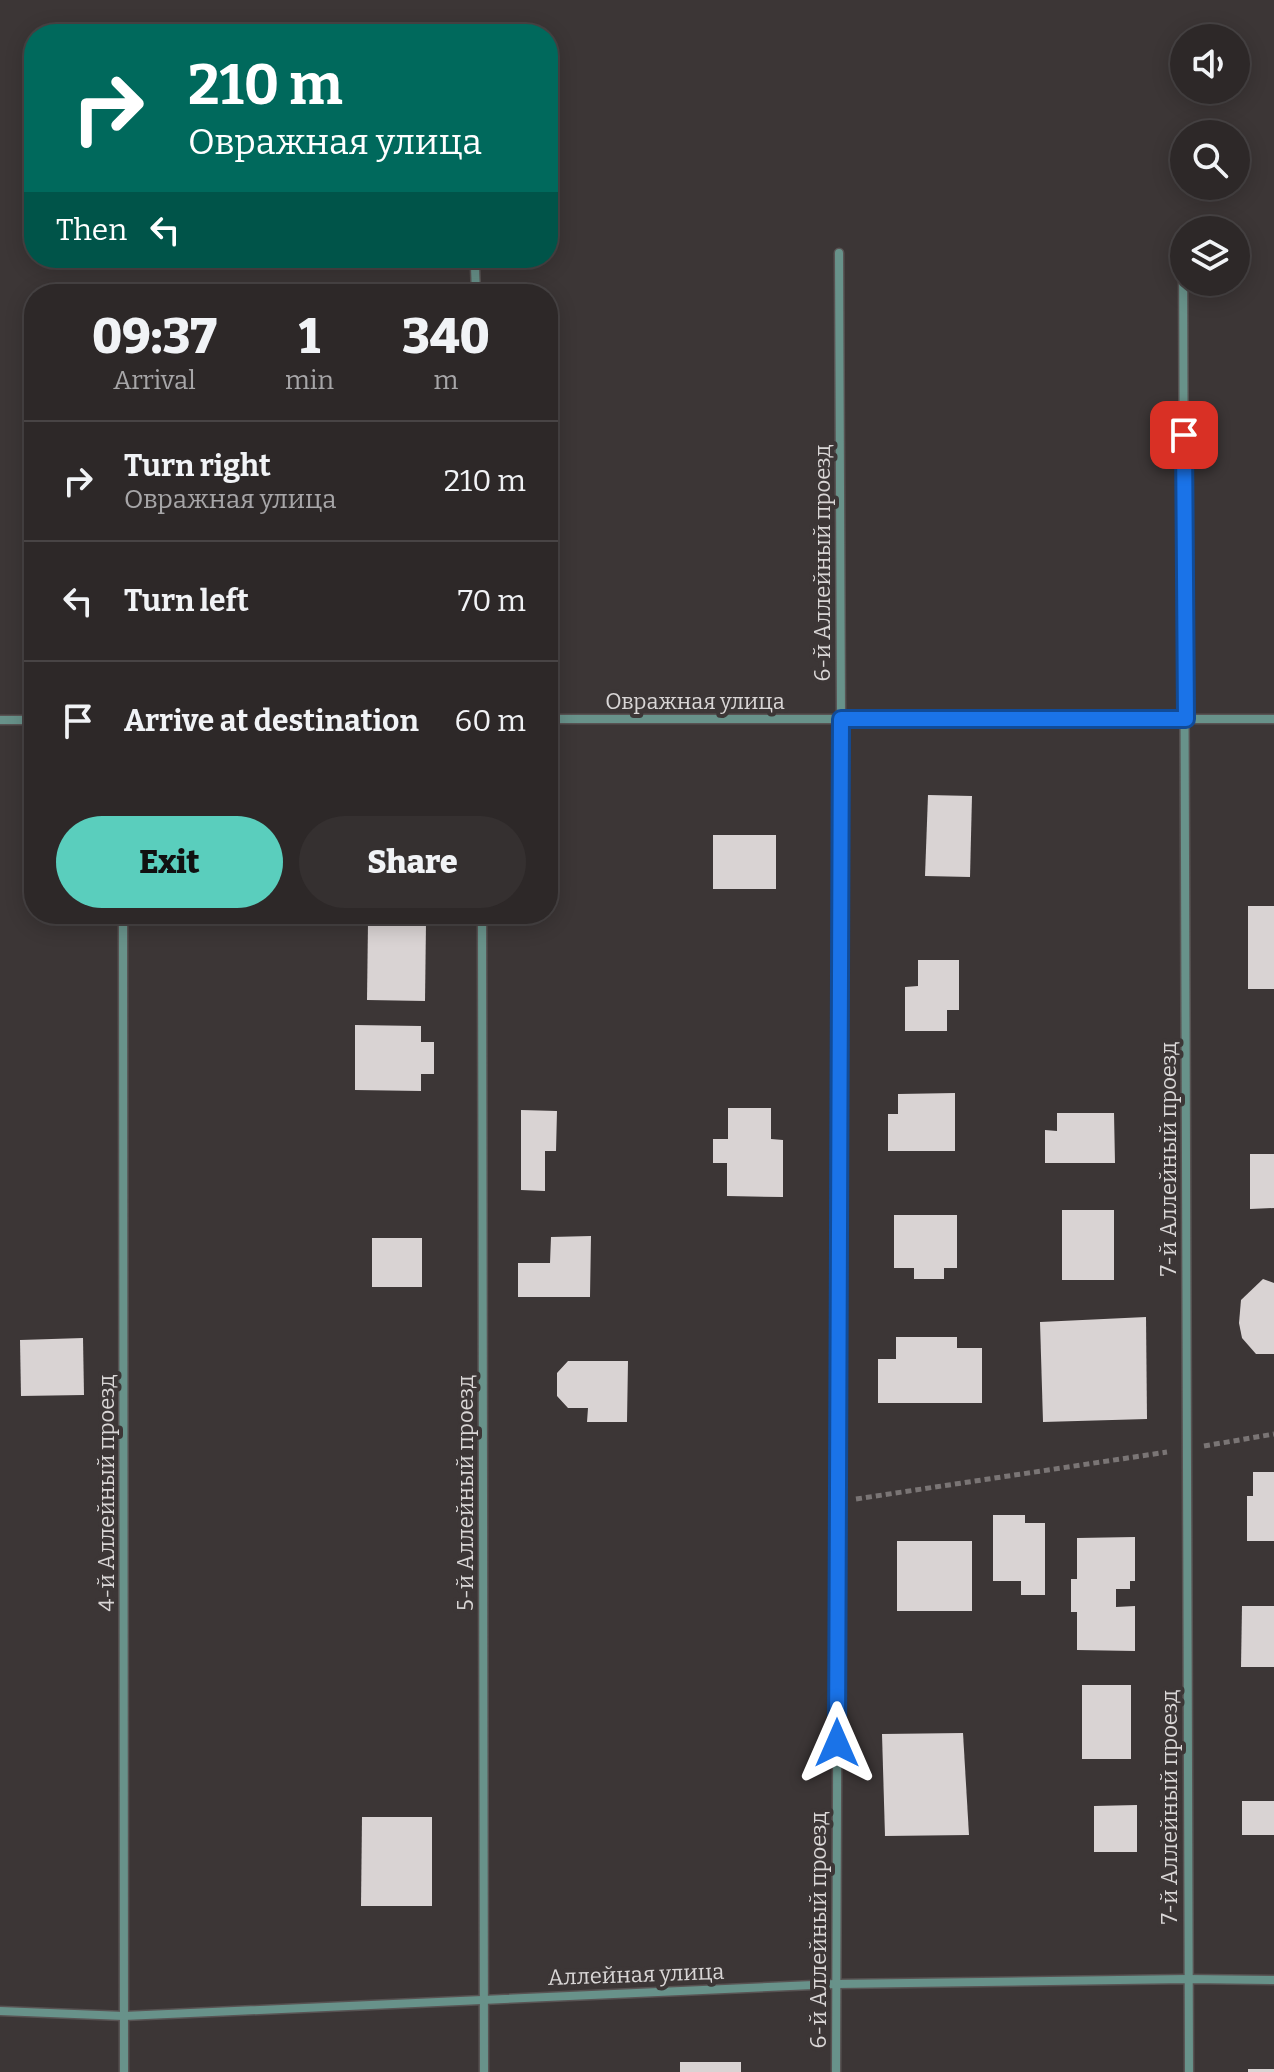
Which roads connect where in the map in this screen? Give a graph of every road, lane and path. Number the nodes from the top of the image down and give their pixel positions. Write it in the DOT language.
graph roads {
  1 [pos="839,253"];
  2 [pos="1183,296"];
  3 [pos="558,719"];
  4 [pos="841,719"];
  5 [pos="1186,719"];
  6 [pos="1274,719"];
  7 [pos="0,720"];
  8 [pos="24,720"];
  9 [pos="123,924"];
  10 [pos="482,924"];
  11 [pos="1274,1434"];
  12 [pos="1187,1449"];
  13 [pos="837,1502"];
  14 [pos="1187,1979"];
  15 [pos="1274,1980"];
  16 [pos="836,1984"];
  17 [pos="485,1998"];
  18 [pos="0,2011"];
  19 [pos="124,2016"];
  20 [pos="124,2072"];
  21 [pos="484,2072"];
  22 [pos="836,2072"];
  23 [pos="1189,2072"];
  1 -- 4 [label="street, 6-й Аллейный проезд"];
  2 -- 5 [label="street, 7-й Аллейный проезд"];
  3 -- 4 [label="street, Овражная улица"];
  4 -- 5 [label="street, Овражная улица"];
  4 -- 13 [label="street, 6-й Аллейный проезд"];
  5 -- 6 [label="street, Овражная улица"];
  5 -- 12 [label="street, 7-й Аллейный проезд"];
  7 -- 8 [label="street"];
  9 -- 19 [label="street, 4-й Аллейный проезд"];
  10 -- 17 [label="street, 5-й Аллейный проезд"];
  11 -- 12 [label="path"];
  12 -- 13 [label="path"];
  12 -- 14 [label="street, 7-й Аллейный проезд"];
  13 -- 16 [label="street, 6-й Аллейный проезд"];
  14 -- 15 [label="street, Аллейная улица"];
  14 -- 16 [label="street, Аллейная улица"];
  14 -- 23 [label="street, 7-й Аллейный проезд"];
  16 -- 17 [label="street, Аллейная улица"];
  16 -- 22 [label="street, 6-й Аллейный проезд"];
  17 -- 19 [label="street, Аллейная улица"];
  17 -- 21 [label="street, 5-й Аллейный проезд"];
  18 -- 19 [label="street, Аллейная улица"];
  19 -- 20 [label="street, 4-й Аллейный проезд"];
}
